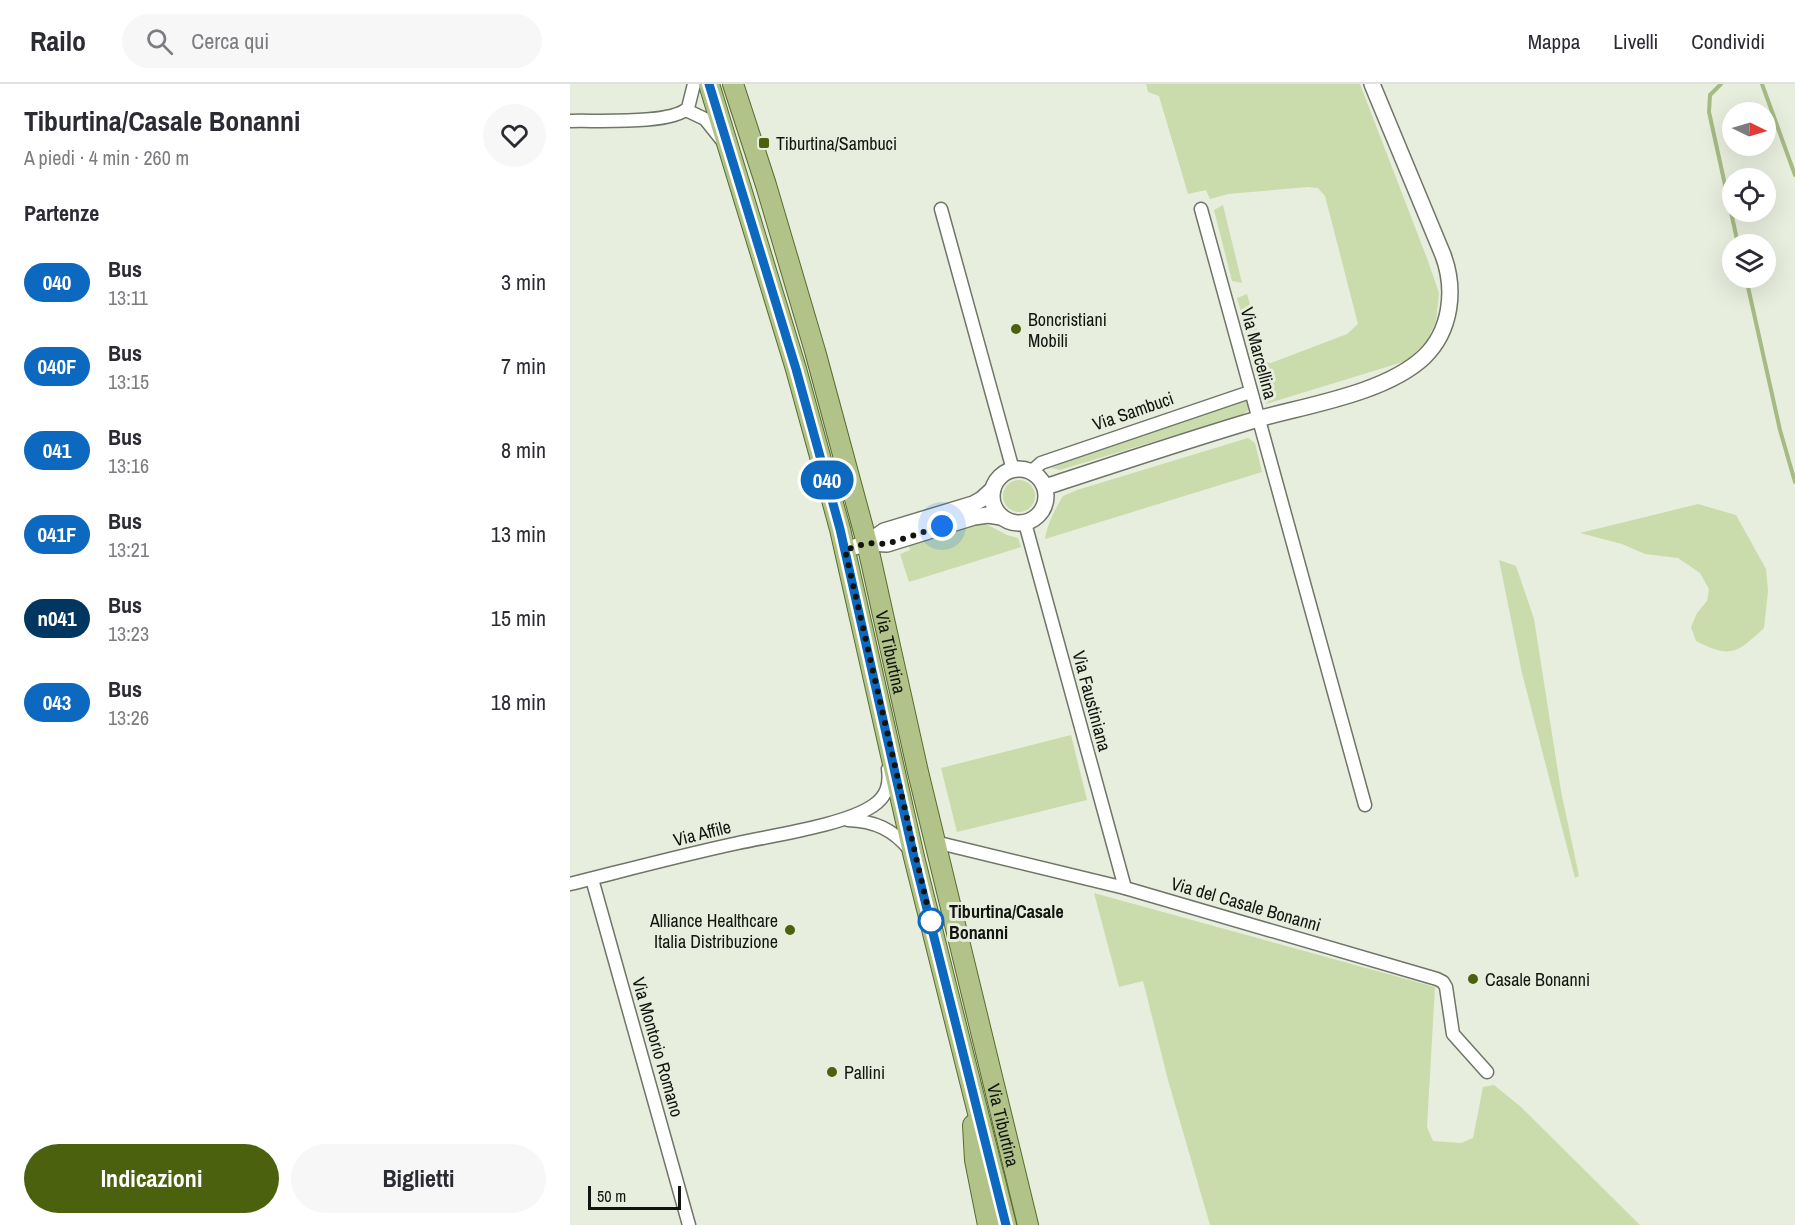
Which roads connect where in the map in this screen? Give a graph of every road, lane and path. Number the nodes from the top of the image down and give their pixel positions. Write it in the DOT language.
graph roads {
  1 [pos="694,84"];
  2 [pos="709,84"];
  3 [pos="733,84"];
  4 [pos="1372,84"];
  5 [pos="686,110"];
  6 [pos="570,121"];
  7 [pos="731,152"];
  8 [pos="941,209"];
  9 [pos="1201,209"];
  10 [pos="1250,392"];
  11 [pos="1258,419"];
  12 [pos="1013,470"];
  13 [pos="1031,472"];
  14 [pos="1045,487"];
  15 [pos="993,489"];
  16 [pos="1001,517"];
  17 [pos="1025,523"];
  18 [pos="867,543"];
  19 [pos="845,550"];
  20 [pos="885,723"];
  21 [pos="1365,805"];
  22 [pos="844,819"];
  23 [pos="935,842"];
  24 [pos="914,857"];
  25 [pos="592,879"];
  26 [pos="570,884"];
  27 [pos="1125,888"];
  28 [pos="1487,1072"];
  29 [pos="974,1095"];
  30 [pos="689,1225"];
  31 [pos="988,1225"];
  32 [pos="1006,1225"];
  33 [pos="1028,1225"];
  1 -- 5 [label="street"];
  2 -- 7 [label="main road, Via Tiburtina"];
  3 -- 18 [label="main road, Via Tiburtina"];
  4 -- 11 [label="street"];
  5 -- 6 [label="street"];
  5 -- 7 [label="street"];
  7 -- 19 [label="main road, Via Tiburtina"];
  8 -- 12 [label="street"];
  9 -- 10 [label="street, Via Marcellina"];
  10 -- 11 [label="street, Via Marcellina"];
  10 -- 13 [label="street, Via Sambuci"];
  11 -- 14 [label="street"];
  11 -- 21 [label="street, Via Marcellina"];
  12 -- 13 [label="street"];
  12 -- 15 [label="street"];
  13 -- 14 [label="street"];
  14 -- 17 [label="street"];
  15 -- 16 [label="street"];
  15 -- 18 [label="street"];
  16 -- 17 [label="street"];
  16 -- 18 [label="street"];
  17 -- 27 [label="street, Via Faustiniana"];
  18 -- 19 [label="street"];
  18 -- 23 [label="main road, Via Tiburtina"];
  19 -- 20 [label="main road, Via Tiburtina"];
  20 -- 22 [label="street, Via Affile"];
  20 -- 24 [label="main road, Via Tiburtina"];
  22 -- 24 [label="street, Via Affile"];
  22 -- 25 [label="street, Via Affile"];
  23 -- 27 [label="street, Via del Casale Bonanni"];
  23 -- 33 [label="main road, Via Tiburtina"];
  24 -- 29 [label="main road, Via Tiburtina"];
  25 -- 26 [label="street, Via Affile"];
  25 -- 30 [label="street, Via Montorio Romano"];
  27 -- 28 [label="street, Via del Casale Bonanni"];
  29 -- 31 [label="main road"];
  29 -- 32 [label="main road, Via Tiburtina"];
}
